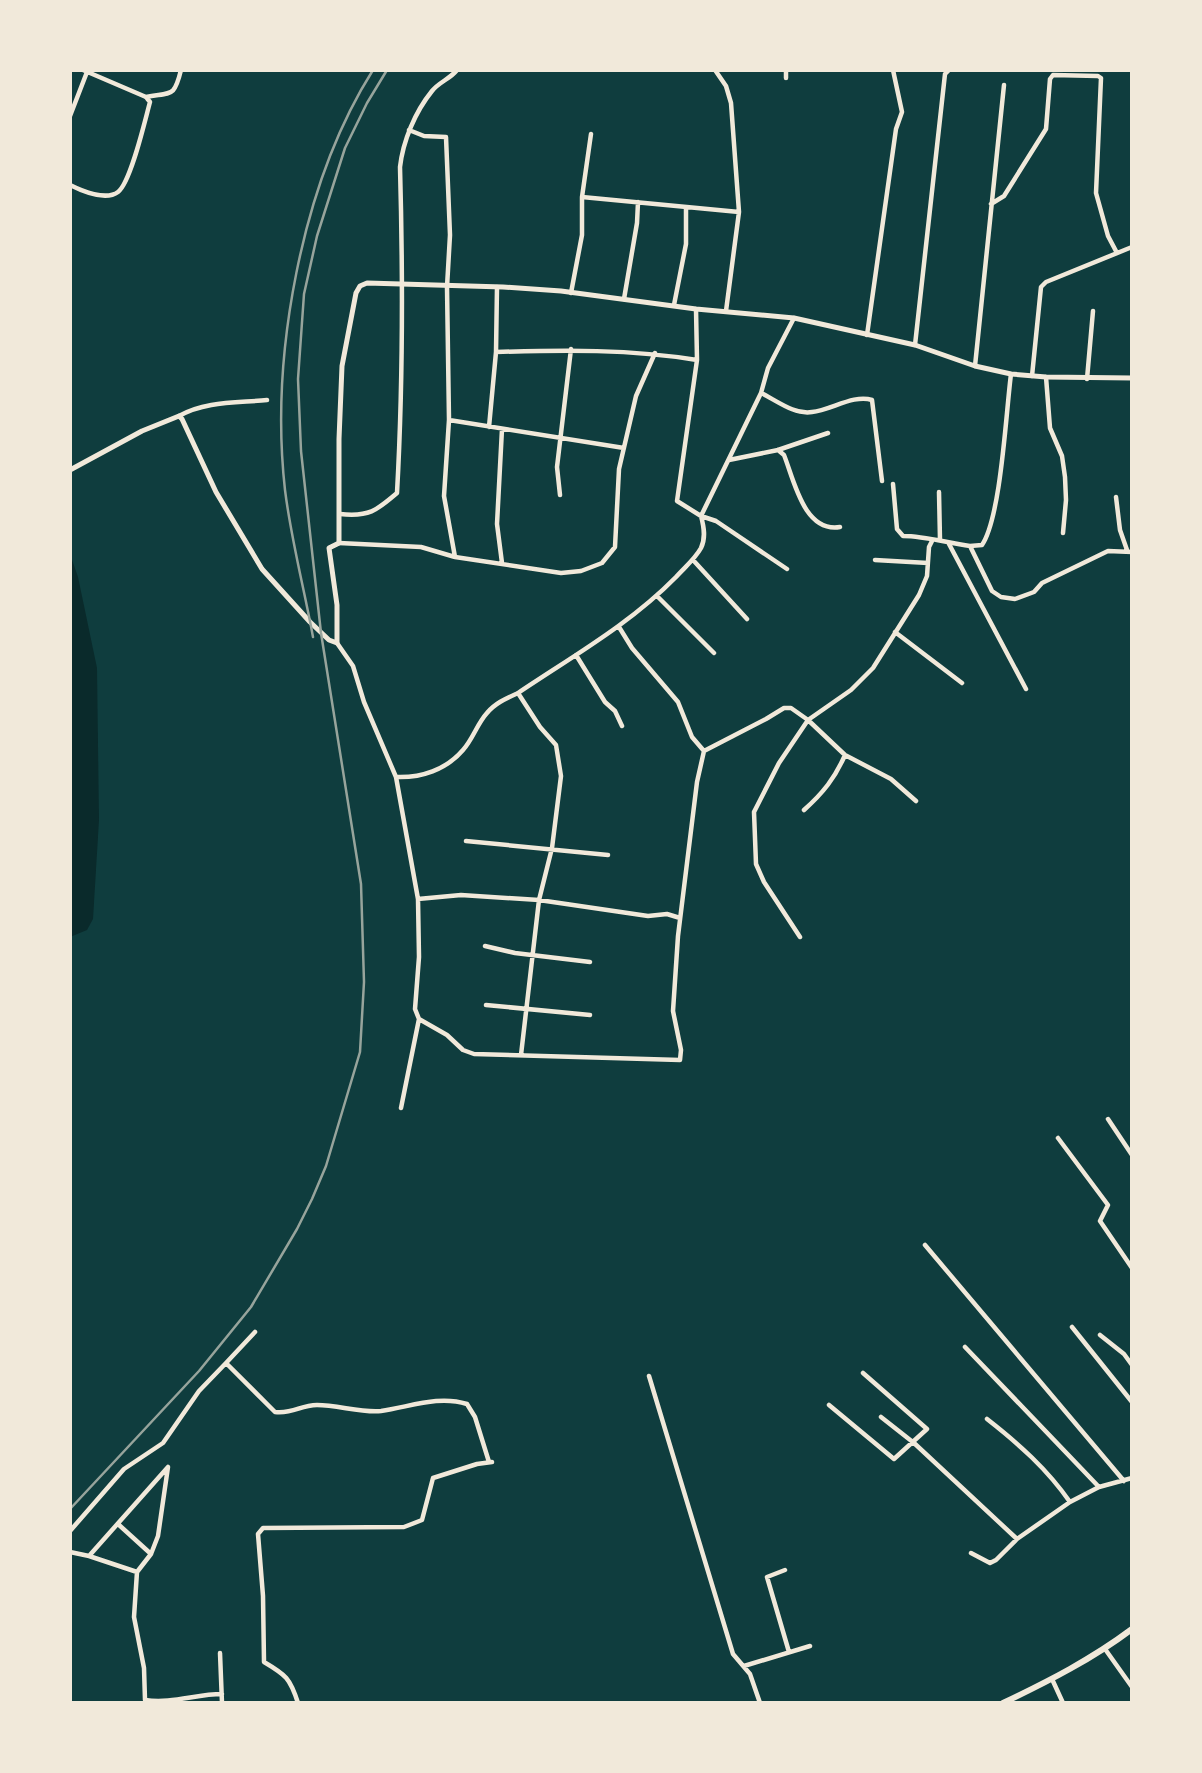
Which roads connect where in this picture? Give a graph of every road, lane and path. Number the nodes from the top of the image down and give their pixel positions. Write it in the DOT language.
graph roads {
  1 [pos="181,70"];
  2 [pos="457,70"];
  3 [pos="715,70"];
  4 [pos="786,70"];
  5 [pos="893,70"];
  6 [pos="949,70"];
  7 [pos="85,71"];
  8 [pos="93,73"];
  9 [pos="786,78"];
  10 [pos="1004,85"];
  11 [pos="146,97"];
  12 [pos="70,116"];
  13 [pos="409,130"];
  14 [pos="591,134"];
  15 [pos="70,185"];
  16 [pos="582,197"];
  17 [pos="638,202"];
  18 [pos="991,204"];
  19 [pos="686,207"];
  20 [pos="739,212"];
  21 [pos="1132,247"];
  22 [pos="1117,253"];
  23 [pos="403,285"];
  24 [pos="447,287"];
  25 [pos="497,287"];
  26 [pos="571,293"];
  27 [pos="624,299"];
  28 [pos="674,305"];
  29 [pos="696,309"];
  30 [pos="1093,311"];
  31 [pos="726,312"];
  32 [pos="794,318"];
  33 [pos="867,335"];
  34 [pos="915,345"];
  35 [pos="571,349"];
  36 [pos="496,352"];
  37 [pos="655,353"];
  38 [pos="697,360"];
  39 [pos="975,366"];
  40 [pos="1011,374"];
  41 [pos="1032,376"];
  42 [pos="1046,377"];
  43 [pos="1132,378"];
  44 [pos="1087,379"];
  45 [pos="761,393"];
  46 [pos="268,401"];
  47 [pos="178,416"];
  48 [pos="449,420"];
  49 [pos="489,428"];
  50 [pos="502,429"];
  51 [pos="828,433"];
  52 [pos="561,438"];
  53 [pos="624,448"];
  54 [pos="778,450"];
  55 [pos="728,460"];
  56 [pos="70,470"];
  57 [pos="882,481"];
  58 [pos="893,484"];
  59 [pos="939,492"];
  60 [pos="560,495"];
  61 [pos="1116,498"];
  62 [pos="340,514"];
  63 [pos="701,516"];
  64 [pos="840,527"];
  65 [pos="1063,533"];
  66 [pos="940,540"];
  67 [pos="932,541"];
  68 [pos="339,543"];
  69 [pos="948,543"];
  70 [pos="970,546"];
  71 [pos="1130,551"];
  72 [pos="455,557"];
  73 [pos="692,560"];
  74 [pos="874,560"];
  75 [pos="928,563"];
  76 [pos="502,564"];
  77 [pos="787,569"];
  78 [pos="657,596"];
  79 [pos="747,619"];
  80 [pos="619,627"];
  81 [pos="895,632"];
  82 [pos="337,643"];
  83 [pos="714,653"];
  84 [pos="576,655"];
  85 [pos="962,682"];
  86 [pos="1026,689"];
  87 [pos="518,693"];
  88 [pos="808,720"];
  89 [pos="622,726"];
  90 [pos="704,751"];
  91 [pos="845,755"];
  92 [pos="396,777"];
  93 [pos="916,801"];
  94 [pos="804,810"];
  95 [pos="466,841"];
  96 [pos="552,848"];
  97 [pos="608,855"];
  98 [pos="418,899"];
  99 [pos="539,900"];
  100 [pos="680,918"];
  101 [pos="800,937"];
  102 [pos="485,946"];
  103 [pos="534,954"];
  104 [pos="590,962"];
  105 [pos="486,1004"];
  106 [pos="527,1007"];
  107 [pos="590,1015"];
  108 [pos="419,1019"];
  109 [pos="521,1055"];
  110 [pos="401,1108"];
  111 [pos="1108,1119"];
  112 [pos="1058,1138"];
  113 [pos="1132,1155"];
  114 [pos="925,1245"];
  115 [pos="1132,1268"];
  116 [pos="1072,1327"];
  117 [pos="255,1332"];
  118 [pos="1100,1335"];
  119 [pos="965,1347"];
  120 [pos="226,1363"];
  121 [pos="1132,1365"];
  122 [pos="863,1373"];
  123 [pos="649,1376"];
  124 [pos="1132,1402"];
  125 [pos="829,1405"];
  126 [pos="881,1418"];
  127 [pos="988,1419"];
  128 [pos="914,1443"];
  129 [pos="1132,1478"];
  130 [pos="1124,1481"];
  131 [pos="1099,1487"];
  132 [pos="1070,1502"];
  133 [pos="118,1524"];
  134 [pos="70,1531"];
  135 [pos="1017,1539"];
  136 [pos="70,1552"];
  137 [pos="971,1553"];
  138 [pos="151,1555"];
  139 [pos="89,1556"];
  140 [pos="785,1570"];
  141 [pos="137,1572"];
  142 [pos="1132,1629"];
  143 [pos="810,1646"];
  144 [pos="1105,1649"];
  145 [pos="789,1652"];
  146 [pos="220,1653"];
  147 [pos="744,1666"];
  148 [pos="1052,1679"];
  149 [pos="1132,1687"];
  150 [pos="222,1694"];
  151 [pos="1018,1700"];
  152 [pos="222,1703"];
  153 [pos="298,1703"];
  154 [pos="760,1703"];
  155 [pos="1003,1703"];
  156 [pos="1063,1703"];
  1 -- 11 [label="street"];
  2 -- 13 [label="street"];
  3 -- 20 [label="street"];
  4 -- 9 [label="street"];
  5 -- 33 [label="street"];
  6 -- 34 [label="street"];
  7 -- 8 [label="street"];
  7 -- 12 [label="street"];
  8 -- 11 [label="street"];
  10 -- 18 [label="street"];
  11 -- 15 [label="street"];
  13 -- 23 [label="street"];
  13 -- 24 [label="street"];
  14 -- 16 [label="street"];
  16 -- 17 [label="street"];
  16 -- 26 [label="street"];
  17 -- 19 [label="street"];
  17 -- 27 [label="street"];
  18 -- 22 [label="street"];
  18 -- 39 [label="street"];
  19 -- 20 [label="street"];
  19 -- 28 [label="street"];
  20 -- 31 [label="street"];
  21 -- 22 [label="street"];
  22 -- 41 [label="street"];
  23 -- 24 [label="street"];
  23 -- 62 [label="street"];
  23 -- 62 [label="street"];
  24 -- 25 [label="street"];
  24 -- 48 [label="street"];
  25 -- 26 [label="street"];
  25 -- 36 [label="street"];
  26 -- 27 [label="street"];
  27 -- 28 [label="street"];
  28 -- 29 [label="street"];
  29 -- 31 [label="street"];
  29 -- 38 [label="street"];
  30 -- 44 [label="street"];
  31 -- 32 [label="street"];
  32 -- 33 [label="street"];
  32 -- 45 [label="street"];
  33 -- 34 [label="street"];
  34 -- 39 [label="street"];
  35 -- 36 [label="street"];
  35 -- 37 [label="street"];
  35 -- 52 [label="street"];
  36 -- 49 [label="street"];
  37 -- 38 [label="street"];
  37 -- 53 [label="street"];
  38 -- 63 [label="street"];
  39 -- 40 [label="street"];
  40 -- 41 [label="street"];
  40 -- 70 [label="street"];
  41 -- 42 [label="street"];
  42 -- 44 [label="street"];
  42 -- 65 [label="street"];
  43 -- 44 [label="street"];
  45 -- 55 [label="street"];
  45 -- 57 [label="street"];
  46 -- 47 [label="street"];
  47 -- 56 [label="street"];
  47 -- 82 [label="street"];
  48 -- 49 [label="street"];
  48 -- 72 [label="street"];
  49 -- 50 [label="street"];
  50 -- 52 [label="street"];
  50 -- 76 [label="street"];
  51 -- 54 [label="street"];
  52 -- 53 [label="street"];
  52 -- 60 [label="street"];
  53 -- 76 [label="street"];
  54 -- 55 [label="street"];
  54 -- 64 [label="street"];
  55 -- 63 [label="street"];
  58 -- 67 [label="street"];
  59 -- 66 [label="street"];
  61 -- 71 [label="street"];
  62 -- 68 [label="street"];
  63 -- 73 [label="street"];
  63 -- 77 [label="street"];
  66 -- 67 [label="street"];
  66 -- 69 [label="street"];
  67 -- 75 [label="street"];
  68 -- 72 [label="street"];
  68 -- 82 [label="street"];
  69 -- 70 [label="street"];
  69 -- 86 [label="street"];
  70 -- 71 [label="street"];
  72 -- 76 [label="street"];
  73 -- 78 [label="street"];
  73 -- 79 [label="street"];
  74 -- 75 [label="street"];
  75 -- 81 [label="street"];
  78 -- 80 [label="street"];
  78 -- 83 [label="street"];
  80 -- 84 [label="street"];
  80 -- 90 [label="street"];
  81 -- 85 [label="street"];
  81 -- 88 [label="street"];
  82 -- 92 [label="street"];
  84 -- 87 [label="street"];
  84 -- 89 [label="street"];
  87 -- 92 [label="street"];
  87 -- 96 [label="street"];
  88 -- 90 [label="street"];
  88 -- 91 [label="street"];
  88 -- 101 [label="street"];
  90 -- 100 [label="street"];
  91 -- 93 [label="street"];
  91 -- 94 [label="street"];
  92 -- 98 [label="street"];
  95 -- 96 [label="street"];
  96 -- 97 [label="street"];
  96 -- 99 [label="street"];
  98 -- 99 [label="street"];
  98 -- 108 [label="street"];
  99 -- 100 [label="street"];
  99 -- 103 [label="street"];
  100 -- 109 [label="street"];
  102 -- 103 [label="street"];
  103 -- 104 [label="street"];
  103 -- 106 [label="street"];
  105 -- 106 [label="street"];
  106 -- 107 [label="street"];
  106 -- 109 [label="street"];
  108 -- 109 [label="street"];
  108 -- 110 [label="street"];
  111 -- 113 [label="street"];
  112 -- 115 [label="street"];
  114 -- 130 [label="street"];
  116 -- 124 [label="street"];
  117 -- 120 [label="street"];
  118 -- 121 [label="street"];
  119 -- 131 [label="street"];
  120 -- 134 [label="street"];
  120 -- 153 [label="street"];
  122 -- 128 [label="street"];
  123 -- 147 [label="street"];
  125 -- 128 [label="street"];
  126 -- 128 [label="street"];
  127 -- 132 [label="street"];
  128 -- 135 [label="street"];
  129 -- 130 [label="street"];
  130 -- 131 [label="street"];
  131 -- 132 [label="street"];
  132 -- 135 [label="street"];
  133 -- 138 [label="street"];
  133 -- 138 [label="street"];
  133 -- 139 [label="street"];
  135 -- 137 [label="street"];
  136 -- 139 [label="street"];
  138 -- 141 [label="street"];
  139 -- 141 [label="street"];
  140 -- 145 [label="street"];
  141 -- 150 [label="street"];
  142 -- 144 [label="main road"];
  143 -- 145 [label="street"];
  144 -- 148 [label="main road"];
  144 -- 149 [label="street"];
  145 -- 147 [label="street"];
  146 -- 150 [label="street"];
  147 -- 154 [label="street"];
  148 -- 151 [label="main road"];
  148 -- 156 [label="street"];
  150 -- 152 [label="street"];
  151 -- 155 [label="main road"];
}
